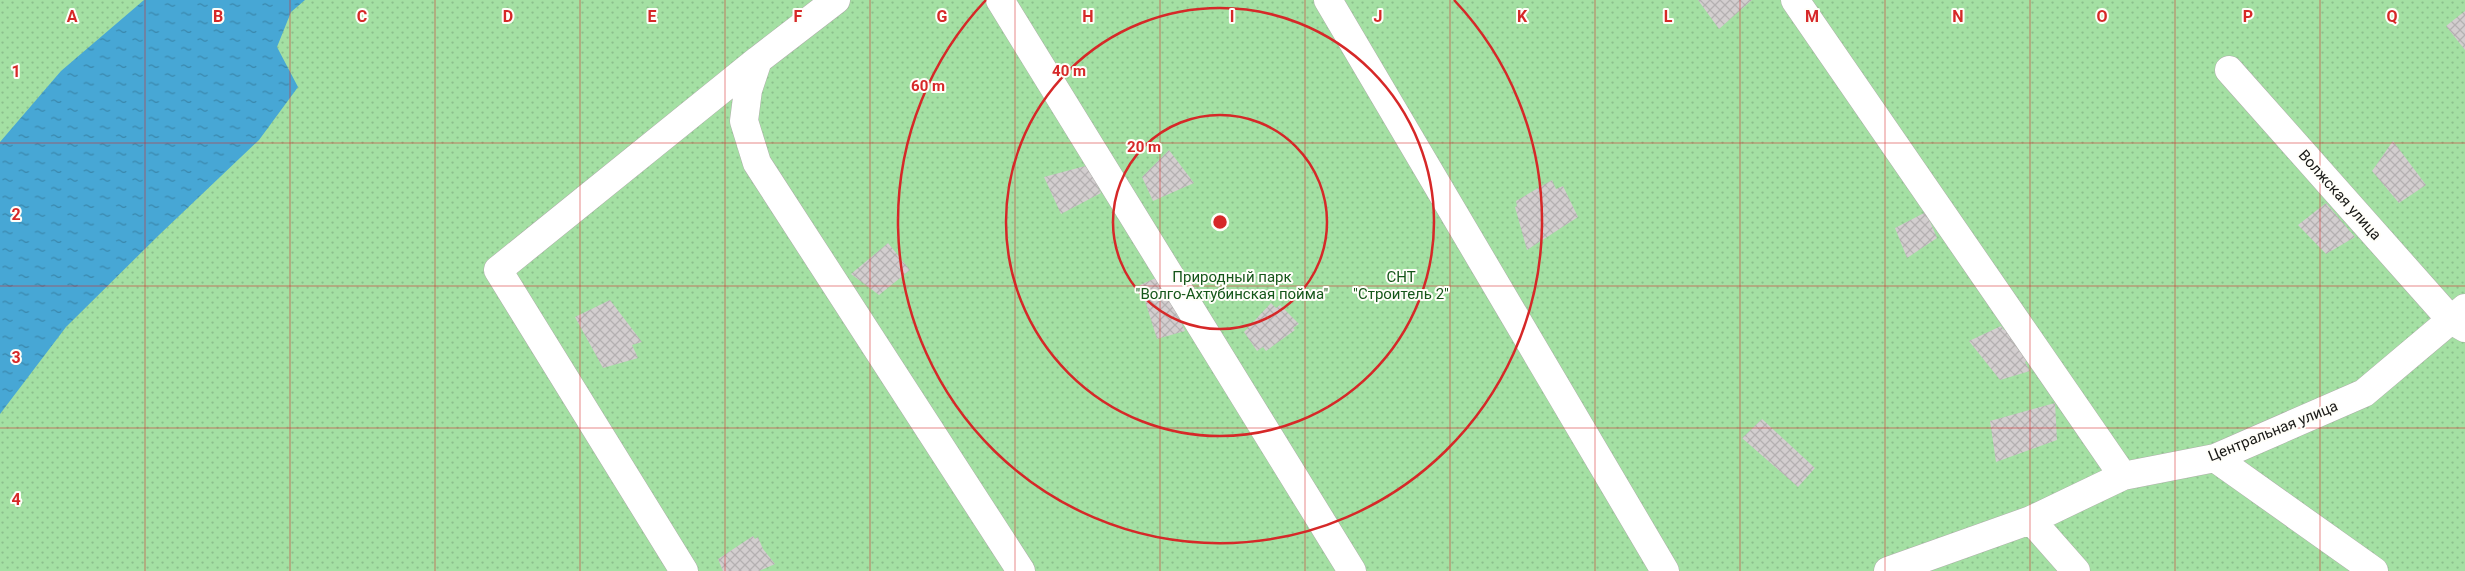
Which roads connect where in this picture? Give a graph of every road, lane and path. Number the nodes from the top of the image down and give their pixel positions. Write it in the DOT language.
graph roads {
  1 [pos="836,0"];
  2 [pos="1000,0"];
  3 [pos="1328,0"];
  4 [pos="1796,0"];
  5 [pos="758,60"];
  6 [pos="2229,70"];
  7 [pos="2460,318"];
  8 [pos="2215,458"];
  9 [pos="2123,476"];
  10 [pos="2031,520"];
  11 [pos="684,571"];
  12 [pos="1021,571"];
  13 [pos="1352,571"];
  14 [pos="1665,571"];
  15 [pos="1888,571"];
  16 [pos="2076,571"];
  17 [pos="2374,571"];
  1 -- 5 [label="street"];
  2 -- 13 [label="street"];
  3 -- 14 [label="street"];
  4 -- 9 [label="street"];
  5 -- 11 [label="street"];
  5 -- 12 [label="street"];
  6 -- 7 [label="street, Волжская улица"];
  7 -- 8 [label="street, Центральная улица"];
  8 -- 9 [label="street, Центральная улица"];
  8 -- 17 [label="street"];
  9 -- 10 [label="street, Центральная улица"];
  10 -- 15 [label="street, Центральная улица"];
  10 -- 16 [label="street"];
}
